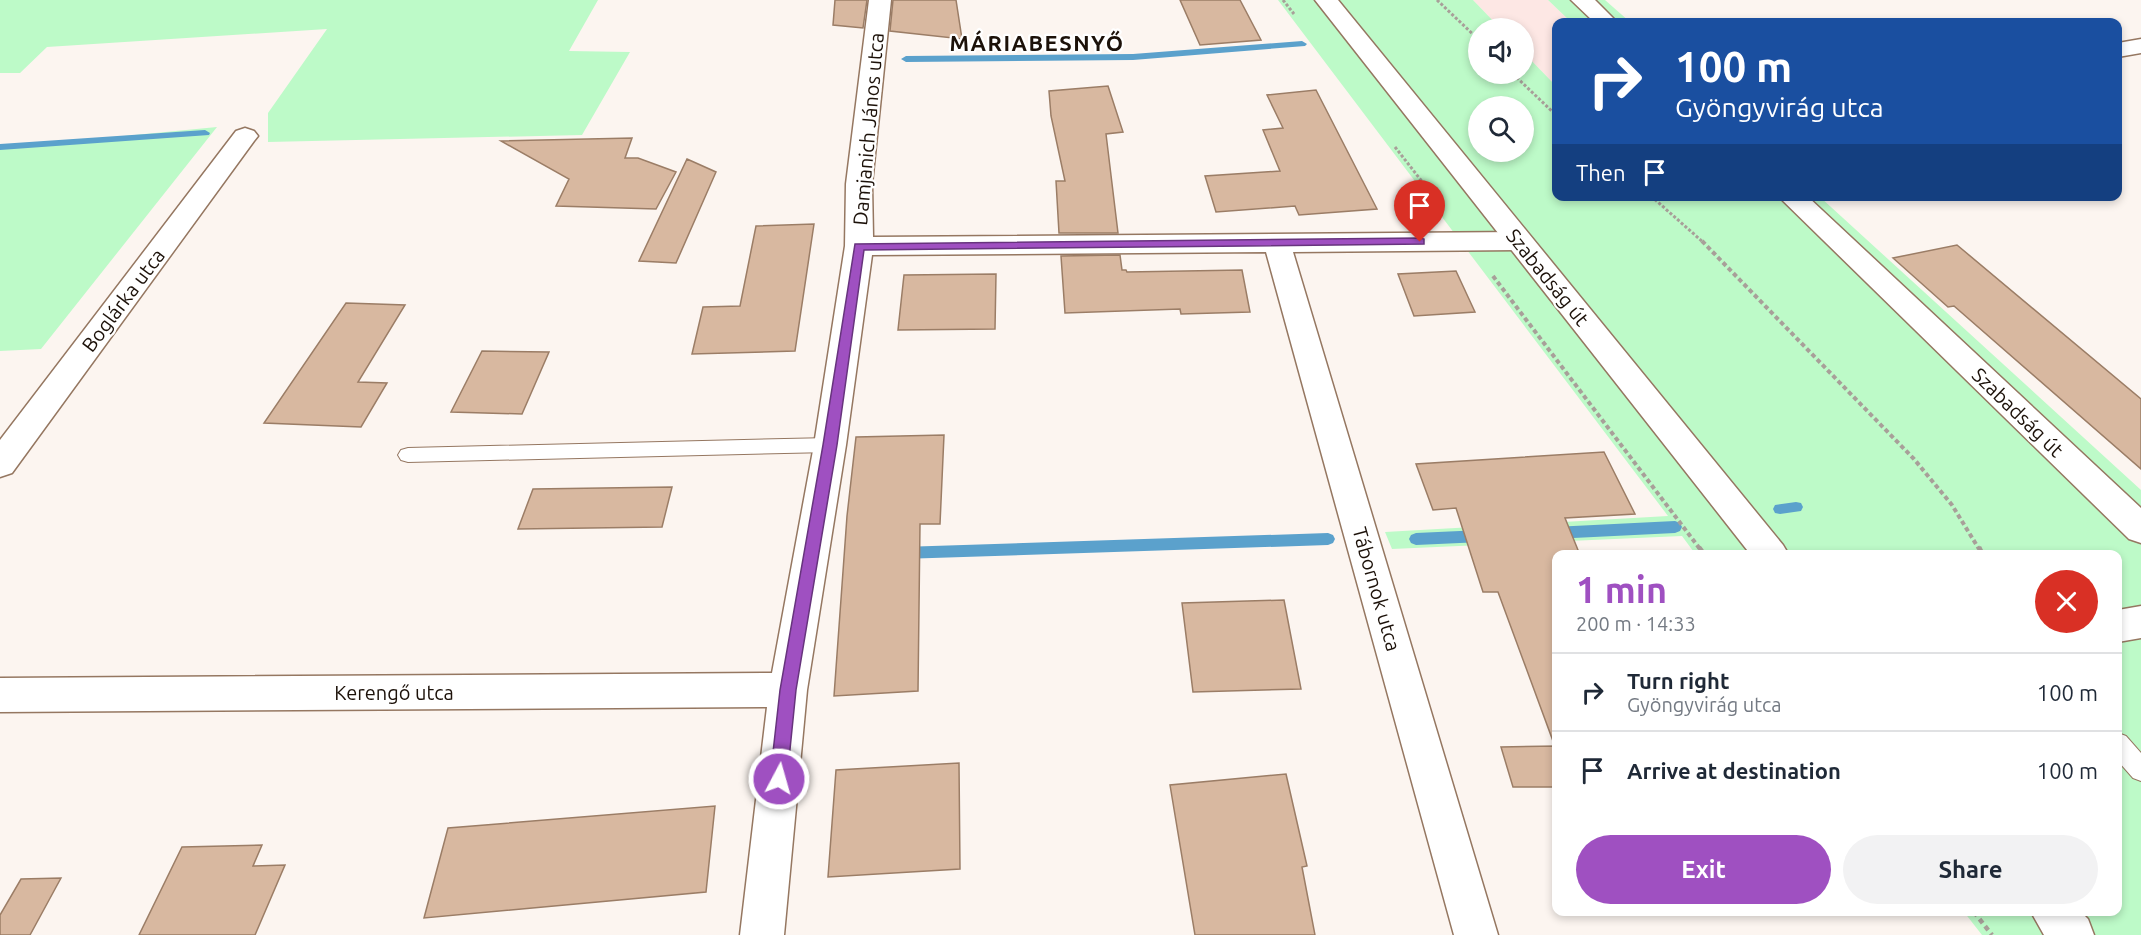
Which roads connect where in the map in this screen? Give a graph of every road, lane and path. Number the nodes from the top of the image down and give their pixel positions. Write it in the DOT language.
graph roads {
  1 [pos="880,0"];
  2 [pos="1326,0"];
  3 [pos="1437,0"];
  4 [pos="1582,0"];
  5 [pos="1602,18"];
  6 [pos="1468,30"];
  7 [pos="2141,46"];
  8 [pos="2122,49"];
  9 [pos="1523,84"];
  10 [pos="1552,111"];
  11 [pos="245,136"];
  12 [pos="1657,201"];
  13 [pos="1796,201"];
  14 [pos="1519,241"];
  15 [pos="1277,243"];
  16 [pos="859,246"];
  17 [pos="830,445"];
  18 [pos="408,455"];
  19 [pos="0,464"];
  20 [pos="2141,529"];
  21 [pos="1767,550"];
  22 [pos="1980,550"];
  23 [pos="2141,622"];
  24 [pos="2122,625"];
  25 [pos="788,690"];
  26 [pos="0,695"];
  27 [pos="2122,749"];
  28 [pos="2141,770"];
  29 [pos="1977,916"];
  30 [pos="2056,916"];
  31 [pos="762,935"];
  32 [pos="1476,935"];
  33 [pos="1992,935"];
  34 [pos="2072,935"];
  1 -- 16 [label="street, Damjanich János utca"];
  2 -- 14 [label="street, Szabadság út"];
  3 -- 6 [label="path"];
  4 -- 5 [label="street"];
  7 -- 8 [label="street"];
  9 -- 10 [label="path"];
  11 -- 19 [label="street, Boglárka utca"];
  12 -- 22 [label="path"];
  13 -- 20 [label="street, Szabadság út"];
  14 -- 15 [label="street"];
  14 -- 21 [label="street, Szabadság út"];
  15 -- 16 [label="street"];
  15 -- 32 [label="street, Tábornok utca"];
  16 -- 17 [label="street, Damjanich János utca"];
  17 -- 18 [label="lane"];
  17 -- 25 [label="street, Damjanich János utca"];
  23 -- 24 [label="street"];
  25 -- 26 [label="street, Kerengő utca"];
  25 -- 31 [label="street, Damjanich János utca"];
  27 -- 28 [label="lane"];
  29 -- 33 [label="path"];
  30 -- 34 [label="street"];
}
